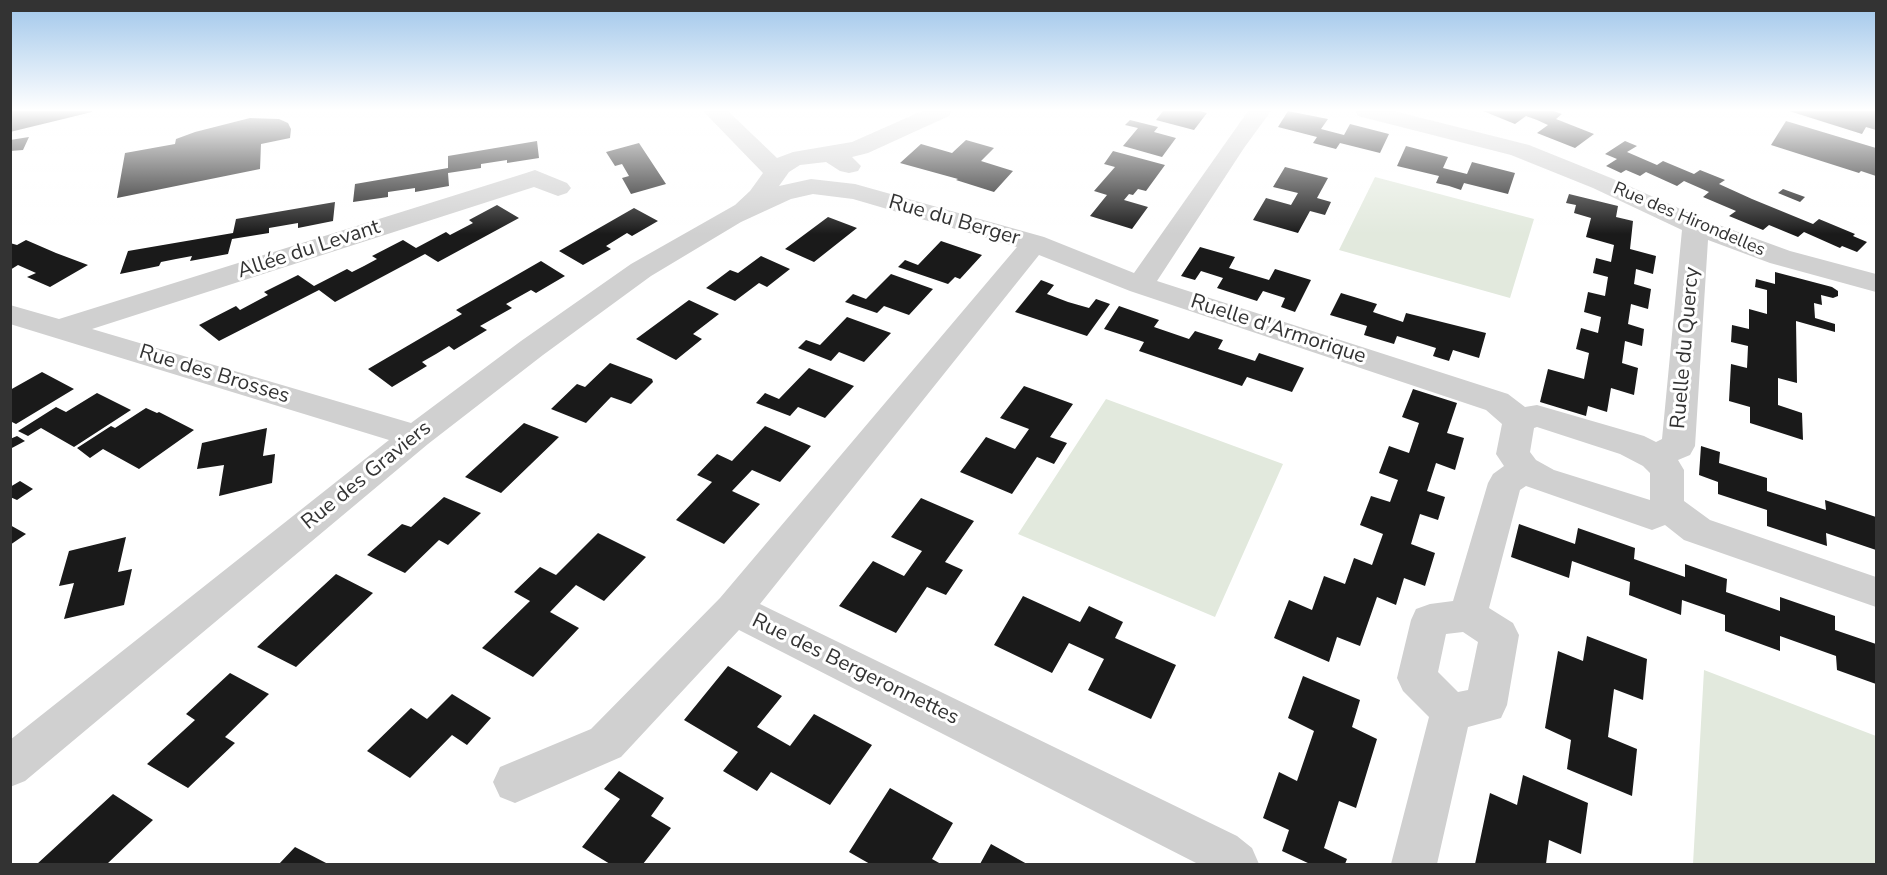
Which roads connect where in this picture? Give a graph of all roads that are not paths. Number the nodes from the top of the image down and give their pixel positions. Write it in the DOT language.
graph roads {
  1 [pos="756,152"];
  2 [pos="773,152"];
  3 [pos="868,152"];
  4 [pos="1229,152"];
  5 [pos="1525,152"];
  6 [pos="820,154"];
  7 [pos="851,161"];
  8 [pos="775,175"];
  9 [pos="813,187"];
  10 [pos="558,188"];
  11 [pos="874,198"];
  12 [pos="742,210"];
  13 [pos="1696,226"];
  14 [pos="1034,243"];
  15 [pos="1876,283"];
  16 [pos="1140,285"];
  17 [pos="10,314"];
  18 [pos="59,329"];
  19 [pos="1518,420"];
  20 [pos="416,436"];
  21 [pos="1655,457"];
  22 [pos="1524,469"];
  23 [pos="1667,507"];
  24 [pos="1876,592"];
  25 [pos="734,609"];
  26 [pos="1468,615"];
  27 [pos="1451,712"];
  28 [pos="10,767"];
  29 [pos="515,783"];
  30 [pos="1236,864"];
  31 [pos="1414,864"];
  1 -- 8 [label="street"];
  2 -- 6 [label="street"];
  3 -- 7 [label="street"];
  4 -- 16 [label="street"];
  5 -- 13 [label="street, Rue des Hirondelles"];
  6 -- 7 [label="street"];
  6 -- 8 [label="street, Rue des Graviers"];
  7 -- 9 [label="street"];
  7 -- 11 [label="street, Rue du Berger"];
  8 -- 9 [label="street, Rue du Berger"];
  8 -- 12 [label="street, Rue des Graviers"];
  9 -- 11 [label="street, Rue du Berger"];
  9 -- 12 [label="street, Rue des Graviers"];
  10 -- 18 [label="street, Allée du Levant"];
  11 -- 14 [label="street, Rue du Berger"];
  12 -- 20 [label="street, Rue des Graviers"];
  13 -- 15 [label="street, Rue des Hirondelles"];
  13 -- 21 [label="street, Ruelle du Quercy"];
  14 -- 16 [label="street, Ruelle d'Armorique"];
  14 -- 25 [label="street, Rue des Bergeronnettes"];
  16 -- 19 [label="street, Ruelle d'Armorique"];
  17 -- 18 [label="street, Rue des Brosses"];
  18 -- 20 [label="street, Rue des Brosses"];
  19 -- 21 [label="street"];
  19 -- 22 [label="street"];
  20 -- 28 [label="street, Rue des Graviers"];
  21 -- 23 [label="street"];
  22 -- 23 [label="street"];
  22 -- 26 [label="street"];
  23 -- 24 [label="street"];
  25 -- 29 [label="street"];
  25 -- 30 [label="street, Rue des Bergeronnettes"];
  26 -- 27 [label="street"];
  26 -- 27 [label="street"];
  27 -- 31 [label="street"];
}
